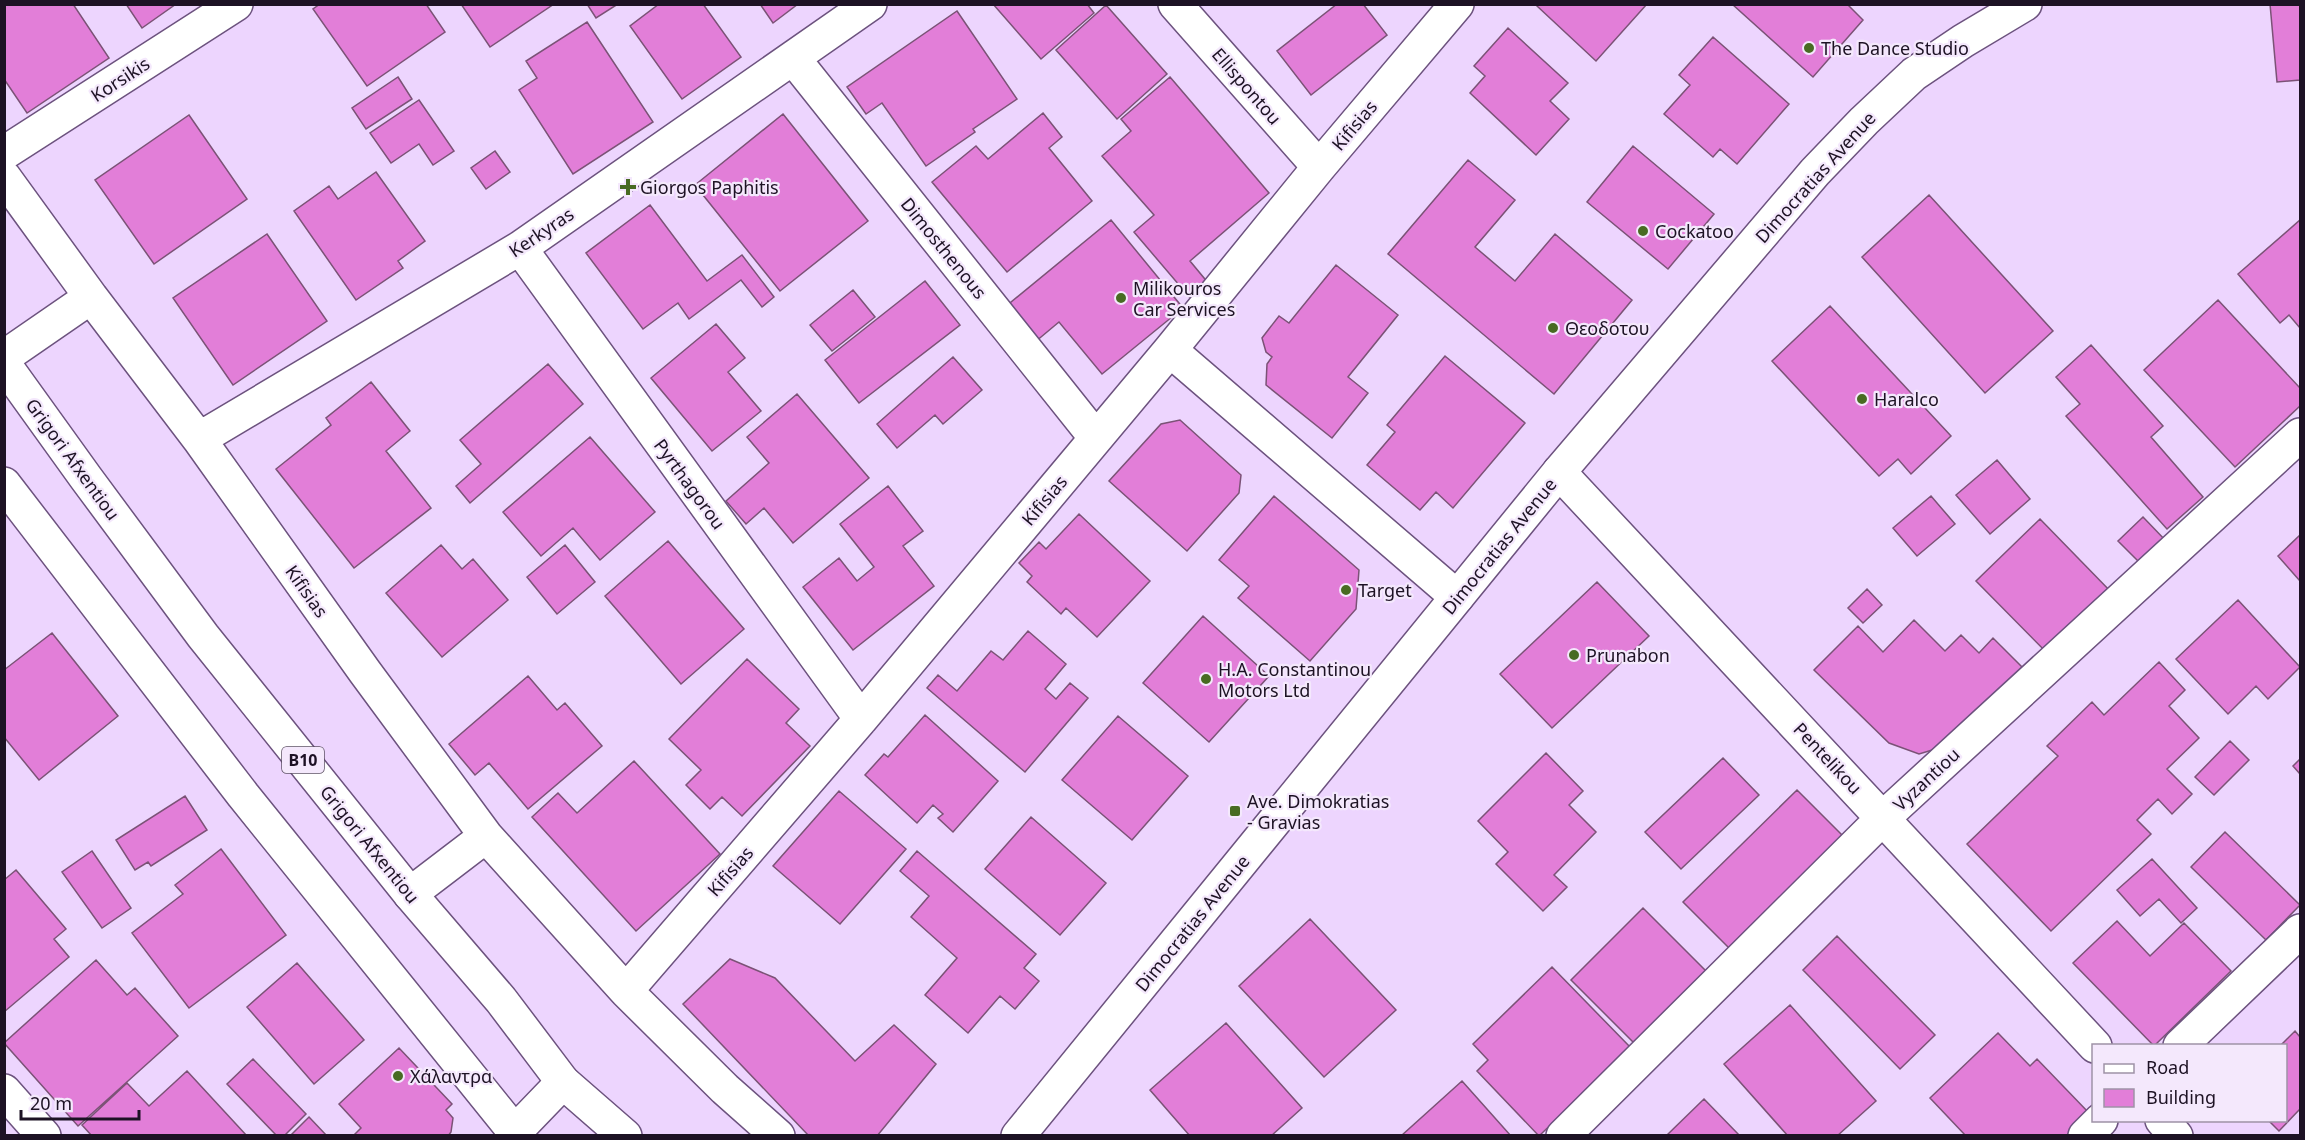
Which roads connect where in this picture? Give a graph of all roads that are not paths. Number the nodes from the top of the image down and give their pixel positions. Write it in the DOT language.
graph roads {
  1 [pos="236,4"];
  2 [pos="870,4"];
  3 [pos="1175,4"];
  4 [pos="1457,4"];
  5 [pos="2025,4"];
  6 [pos="793,58"];
  7 [pos="4,153"];
  8 [pos="1318,167"];
  9 [pos="4,177"];
  10 [pos="520,248"];
  11 [pos="91,297"];
  12 [pos="1170,350"];
  13 [pos="4,357"];
  14 [pos="4,364"];
  15 [pos="2301,435"];
  16 [pos="1096,438"];
  17 [pos="199,439"];
  18 [pos="1559,472"];
  19 [pos="4,484"];
  20 [pos="1457,597"];
  21 [pos="861,719"];
  22 [pos="1883,818"];
  23 [pos="486,836"];
  24 [pos="410,894"];
  25 [pos="2301,932"];
  26 [pos="626,991"];
  27 [pos="2093,1044"];
  28 [pos="2182,1044"];
  29 [pos="563,1082"];
  30 [pos="4,1091"];
  31 [pos="2099,1122"];
  32 [pos="2164,1122"];
  33 [pos="515,1134"];
  34 [pos="44,1136"];
  35 [pos="624,1136"];
  36 [pos="778,1136"];
  37 [pos="1018,1136"];
  38 [pos="1563,1136"];
  39 [pos="2085,1136"];
  40 [pos="2176,1136"];
  1 -- 7 [label="street, Korsikis"];
  2 -- 6 [label="street, Kerkyras"];
  3 -- 8 [label="street, Ellispontou"];
  4 -- 8 [label="street, Kifisias"];
  5 -- 18 [label="street, Dimocratias Avenue"];
  6 -- 10 [label="street, Kerkyras"];
  6 -- 16 [label="street, Dimosthenous"];
  8 -- 12 [label="street, Kifisias"];
  9 -- 11 [label="street, Kifisias"];
  10 -- 17 [label="street, Kerkyras"];
  10 -- 21 [label="street, Pyrthagorou"];
  11 -- 13 [label="street"];
  11 -- 17 [label="street, Kifisias"];
  12 -- 16 [label="street, Kifisias"];
  12 -- 20 [label="street"];
  14 -- 24 [label="street, Grigori Afxentiou / B10"];
  15 -- 22 [label="street, Vyzantiou"];
  16 -- 21 [label="street, Kifisias"];
  17 -- 23 [label="street, Kifisias"];
  18 -- 20 [label="street, Dimocratias Avenue"];
  18 -- 22 [label="street, Pentelikou"];
  19 -- 33 [label="street"];
  20 -- 37 [label="street, Dimocratias Avenue"];
  21 -- 26 [label="street, Kifisias"];
  22 -- 27 [label="street, Pentelikou"];
  22 -- 38 [label="street, Vyzantiou"];
  23 -- 24 [label="street"];
  23 -- 26 [label="street, Kifisias"];
  24 -- 29 [label="street, Grigori Afxentiou / B10"];
  25 -- 28 [label="street"];
  26 -- 36 [label="street, Kifisias"];
  29 -- 33 [label="street"];
  29 -- 35 [label="street, Grigori Afxentiou / B10"];
  30 -- 34 [label="street"];
  31 -- 39 [label="street"];
  32 -- 40 [label="street"];
}
